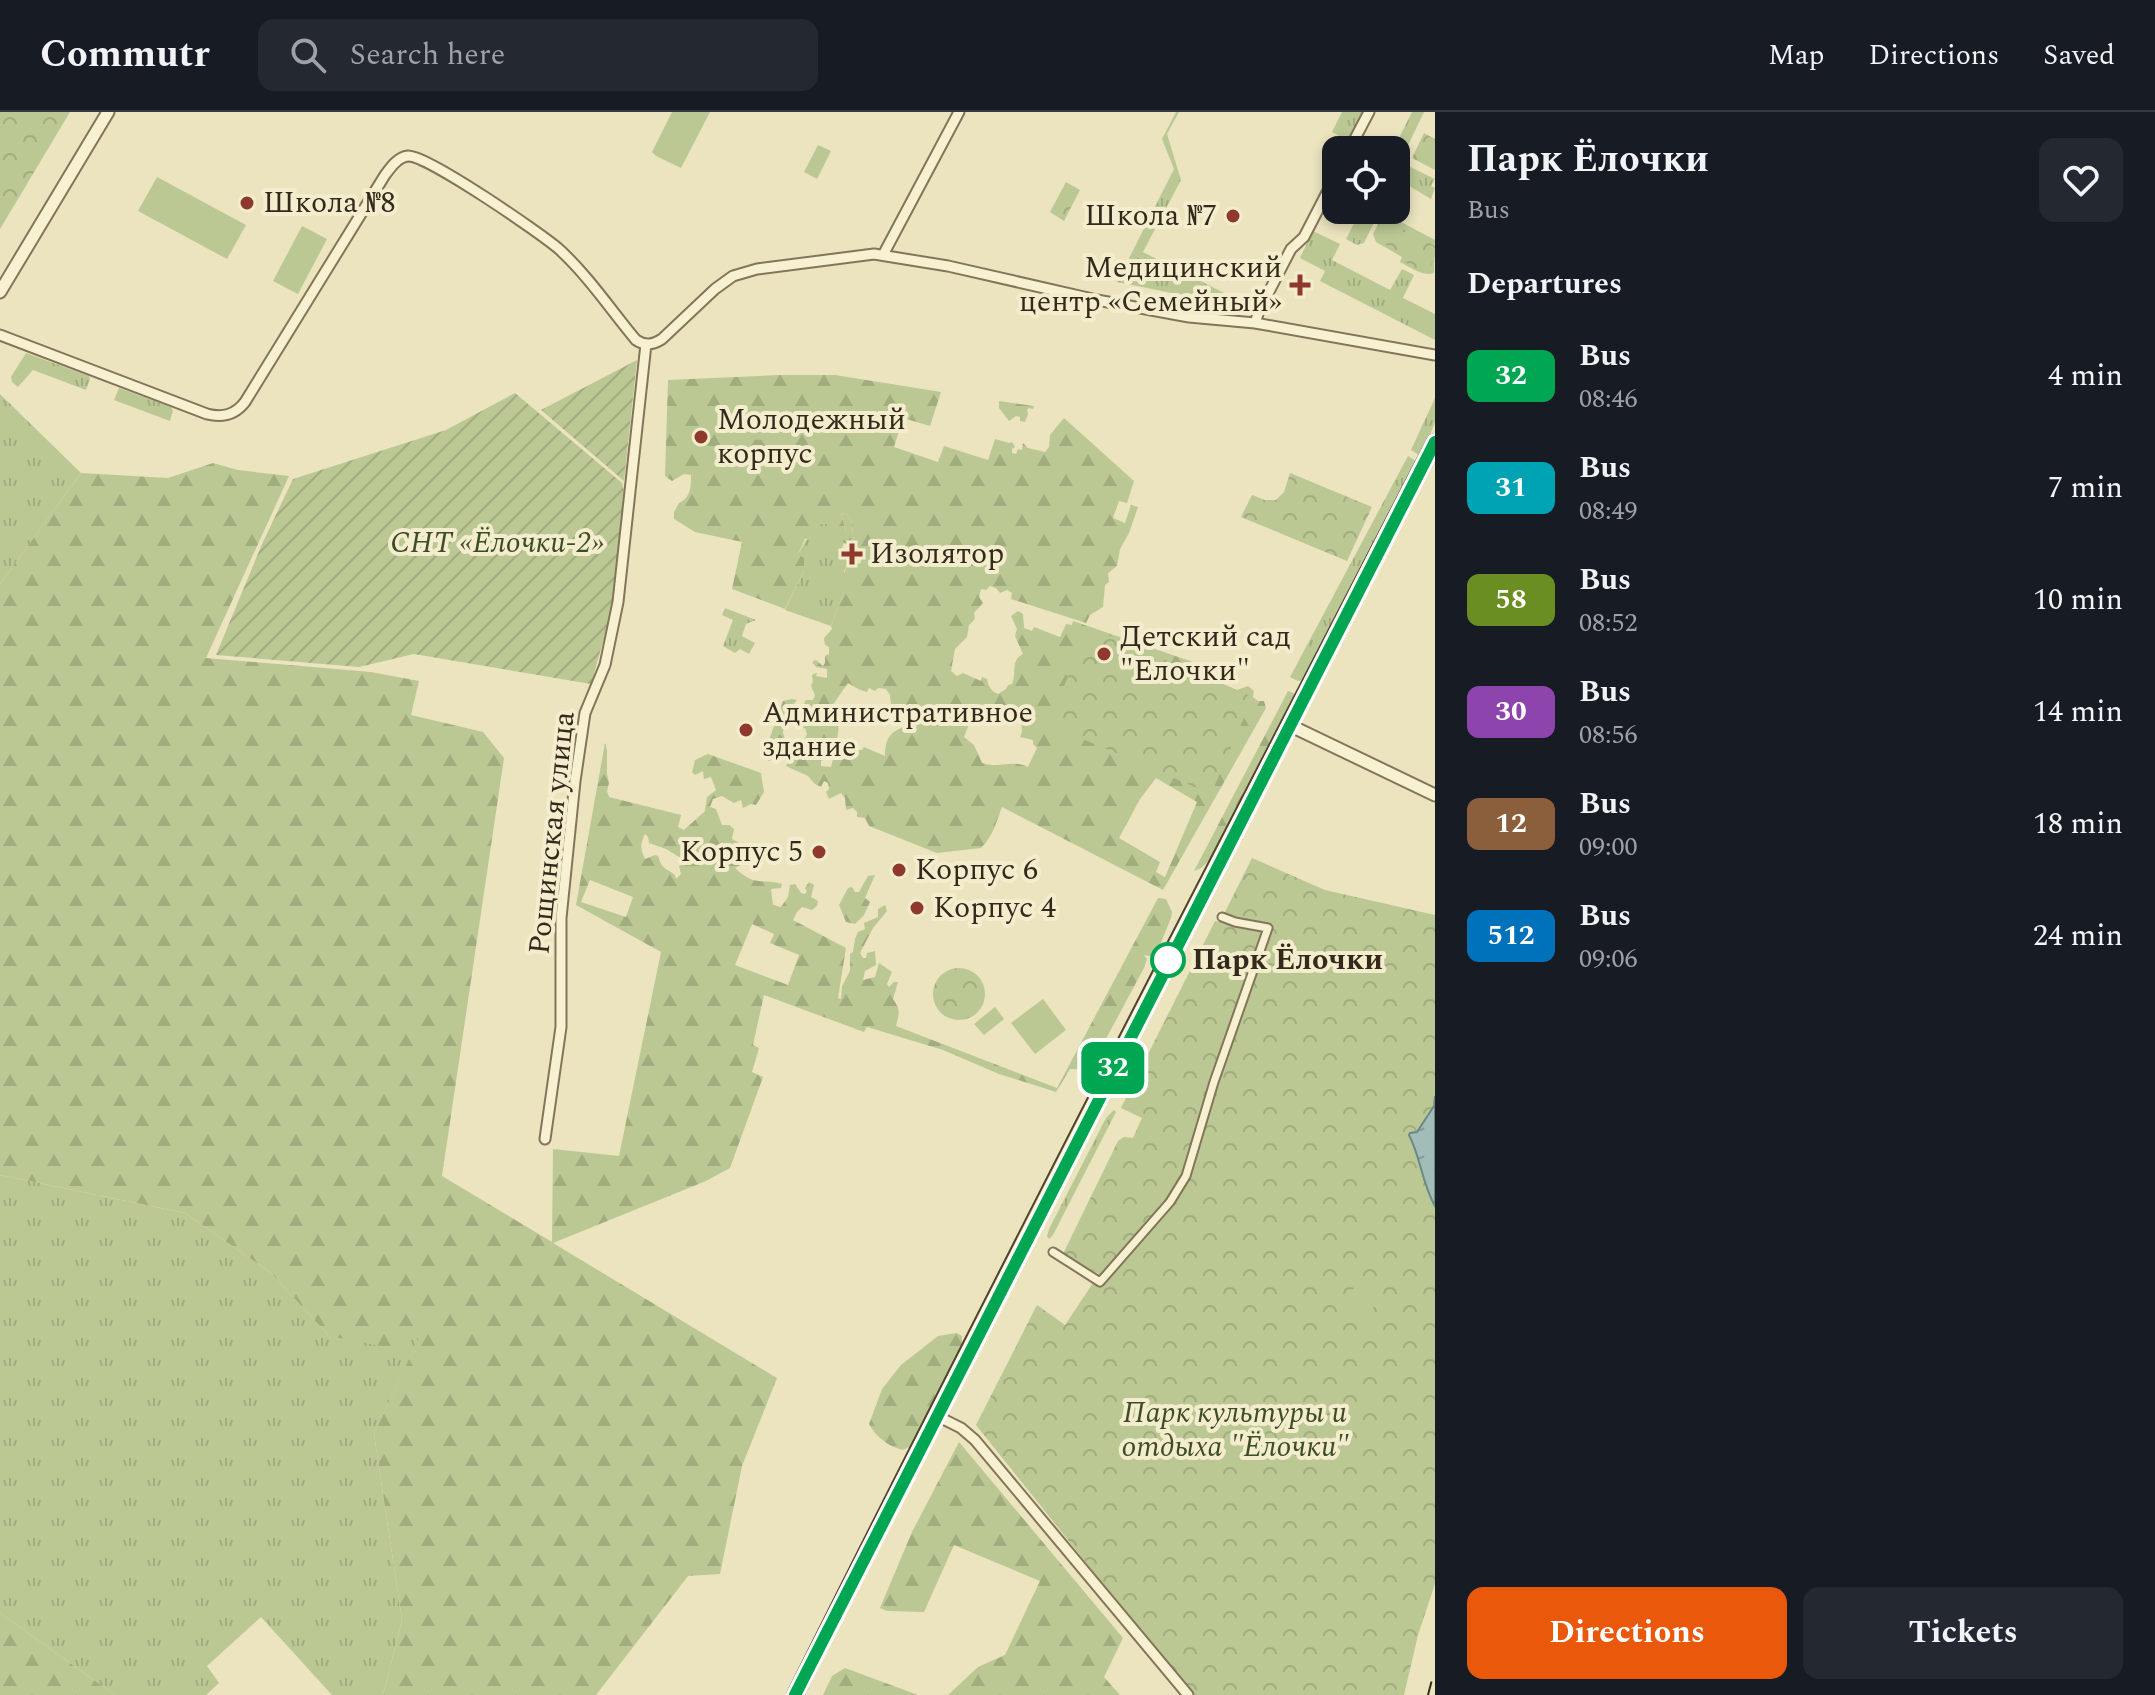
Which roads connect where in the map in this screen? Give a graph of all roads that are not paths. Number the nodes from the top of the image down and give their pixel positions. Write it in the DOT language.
graph roads {
  1 [pos="108,112"];
  2 [pos="959,112"];
  3 [pos="1369,112"];
  4 [pos="1356,136"];
  5 [pos="1322,202"];
  6 [pos="883,255"];
  7 [pos="0,292"];
  8 [pos="1255,323"];
  9 [pos="1,336"];
  10 [pos="646,344"];
  11 [pos="1435,355"];
  12 [pos="1435,442"];
  13 [pos="1435,461"];
  14 [pos="1293,726"];
  15 [pos="1435,795"];
  16 [pos="1222,917"];
  17 [pos="545,1139"];
  18 [pos="1053,1252"];
  19 [pos="939,1417"];
  20 [pos="795,1695"];
  21 [pos="805,1695"];
  22 [pos="1188,1695"];
  1 -- 7 [label="street"];
  2 -- 6 [label="street"];
  3 -- 4 [label="street"];
  5 -- 8 [label="street"];
  6 -- 8 [label="street"];
  6 -- 10 [label="street"];
  8 -- 11 [label="street"];
  9 -- 10 [label="street"];
  10 -- 17 [label="street, Рощинская улица"];
  12 -- 14 [label="main road"];
  13 -- 14 [label="main road"];
  14 -- 15 [label="street"];
  14 -- 19 [label="main road"];
  16 -- 18 [label="street"];
  19 -- 20 [label="main road"];
  19 -- 21 [label="main road"];
  19 -- 22 [label="street"];
}
